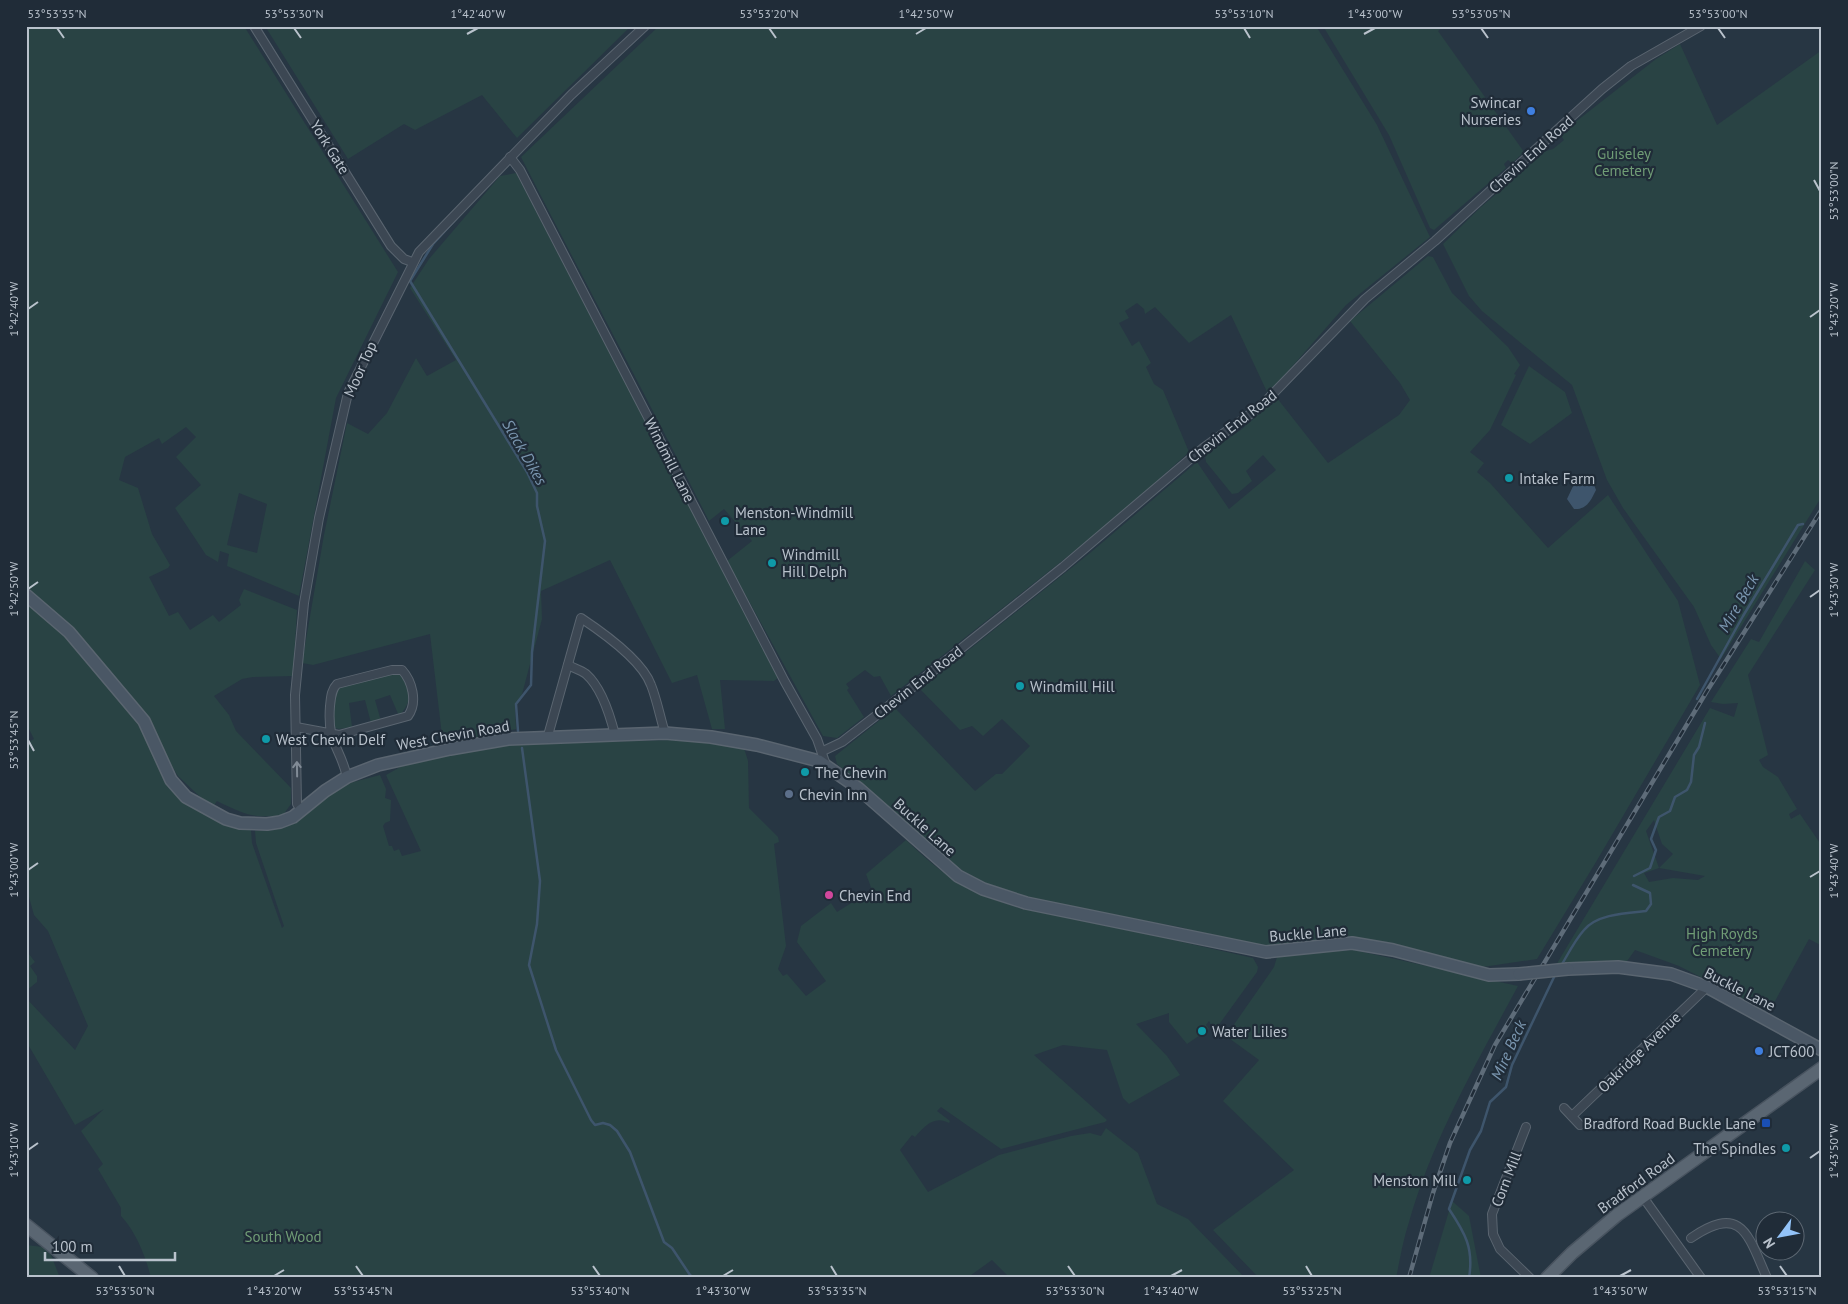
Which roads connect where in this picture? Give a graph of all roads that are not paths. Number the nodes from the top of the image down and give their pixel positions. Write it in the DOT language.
graph roads {
  1 [pos="254,26"];
  2 [pos="645,26"];
  3 [pos="1700,26"];
  4 [pos="510,157"];
  5 [pos="412,262"];
  6 [pos="26,595"];
  7 [pos="568,665"];
  8 [pos="296,727"];
  9 [pos="329,732"];
  10 [pos="665,734"];
  11 [pos="615,736"];
  12 [pos="547,738"];
  13 [pos="823,751"];
  14 [pos="826,765"];
  15 [pos="347,777"];
  16 [pos="301,809"];
  17 [pos="1706,987"];
  18 [pos="1822,1050"];
  19 [pos="1822,1068"];
  20 [pos="1564,1108"];
  21 [pos="1572,1116"];
  22 [pos="1580,1125"];
  23 [pos="1526,1127"];
  24 [pos="1643,1197"];
  25 [pos="26,1225"];
  26 [pos="1691,1237"];
  27 [pos="92,1278"];
  28 [pos="1530,1278"];
  29 [pos="1547,1278"];
  30 [pos="1701,1278"];
  31 [pos="1767,1278"];
  1 -- 5 [label="street, York Gate"];
  2 -- 4 [label="street, Moor Top"];
  3 -- 13 [label="street, Chevin End Road"];
  4 -- 5 [label="street, Moor Top"];
  4 -- 13 [label="street, Windmill Lane"];
  5 -- 8 [label="street, Moor Top"];
  6 -- 16 [label="street, West Chevin Road"];
  7 -- 10 [label="street"];
  7 -- 11 [label="street"];
  7 -- 12 [label="street"];
  8 -- 9 [label="street"];
  16 -- 8 [label="street, Moor Top, one-way"];
  9 -- 9 [label="street"];
  9 -- 15 [label="street"];
  10 -- 11 [label="street, West Chevin Road"];
  10 -- 14 [label="street, West Chevin Road"];
  11 -- 12 [label="street, West Chevin Road"];
  12 -- 15 [label="street, West Chevin Road"];
  13 -- 14 [label="street, Windmill Lane"];
  14 -- 17 [label="street, Buckle Lane, bridge"];
  15 -- 16 [label="street, West Chevin Road"];
  17 -- 18 [label="street, Buckle Lane"];
  17 -- 21 [label="street, Oakridge Avenue"];
  19 -- 24 [label="main road, Bradford Road"];
  20 -- 21 [label="street"];
  21 -- 22 [label="street"];
  23 -- 28 [label="street, Corn Mill"];
  24 -- 29 [label="main road, Bradford Road"];
  24 -- 30 [label="street"];
  25 -- 27 [label="main road"];
  26 -- 31 [label="street"];
}
